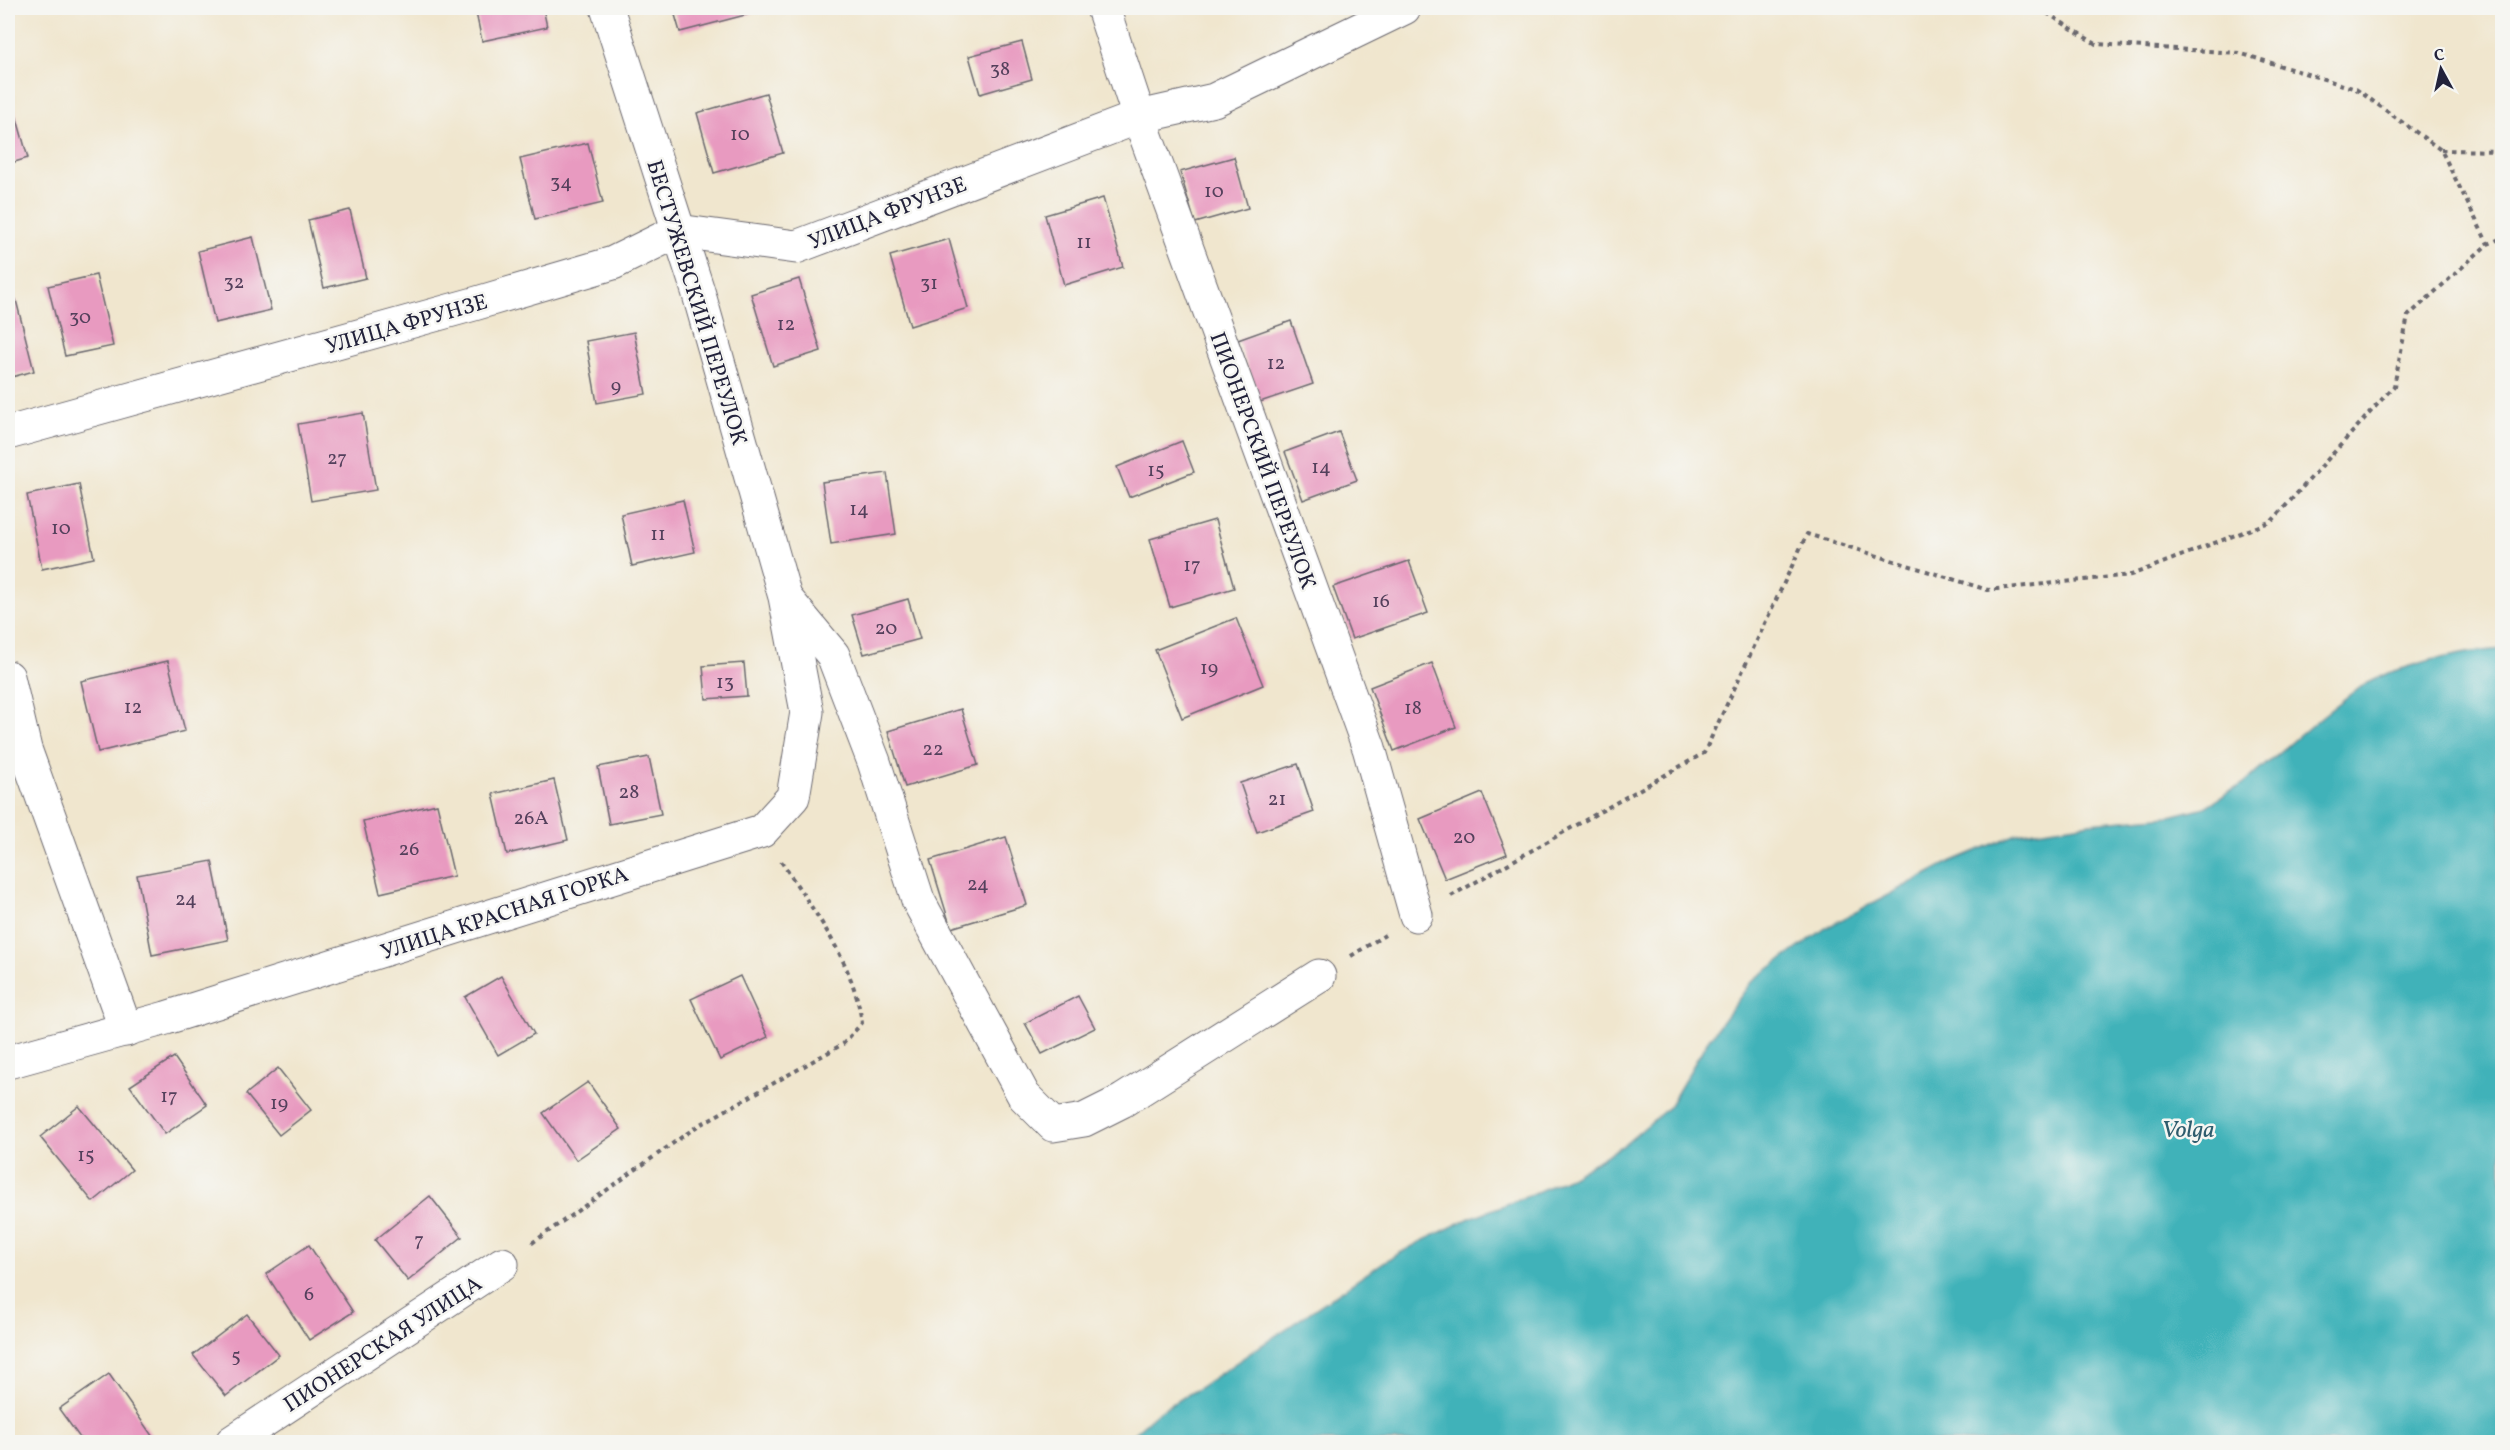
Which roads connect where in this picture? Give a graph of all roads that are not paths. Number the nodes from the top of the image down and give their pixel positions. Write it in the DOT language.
graph roads {
  1 [pos="607,8"];
  2 [pos="1103,8"];
  3 [pos="1404,8"];
  4 [pos="1139,117"];
  5 [pos="678,231"];
  6 [pos="8,434"];
  7 [pos="785,597"];
  8 [pos="8,677"];
  9 [pos="1416,915"];
  10 [pos="1319,976"];
  11 [pos="126,1030"];
  12 [pos="8,1062"];
  13 [pos="502,1264"];
  14 [pos="232,1443"];
  1 -- 5 [label="street, БЕСТУЖЕВСКИЙ ПЕРЕУЛОК"];
  2 -- 4 [label="street, ПИОНЕРСКИЙ ПЕРЕУЛОК"];
  3 -- 4 [label="street, УЛИЦА ФРУНЗЕ"];
  4 -- 5 [label="street, УЛИЦА ФРУНЗЕ"];
  4 -- 9 [label="street, ПИОНЕРСКИЙ ПЕРЕУЛОК"];
  5 -- 6 [label="street, УЛИЦА ФРУНЗЕ"];
  5 -- 7 [label="street, БЕСТУЖЕВСКИЙ ПЕРЕУЛОК"];
  7 -- 10 [label="street"];
  7 -- 11 [label="street, УЛИЦА КРАСНАЯ ГОРКА"];
  8 -- 11 [label="street"];
  11 -- 12 [label="street, УЛИЦА КРАСНАЯ ГОРКА"];
  13 -- 14 [label="street, ПИОНЕРСКАЯ УЛИЦА"];
}
